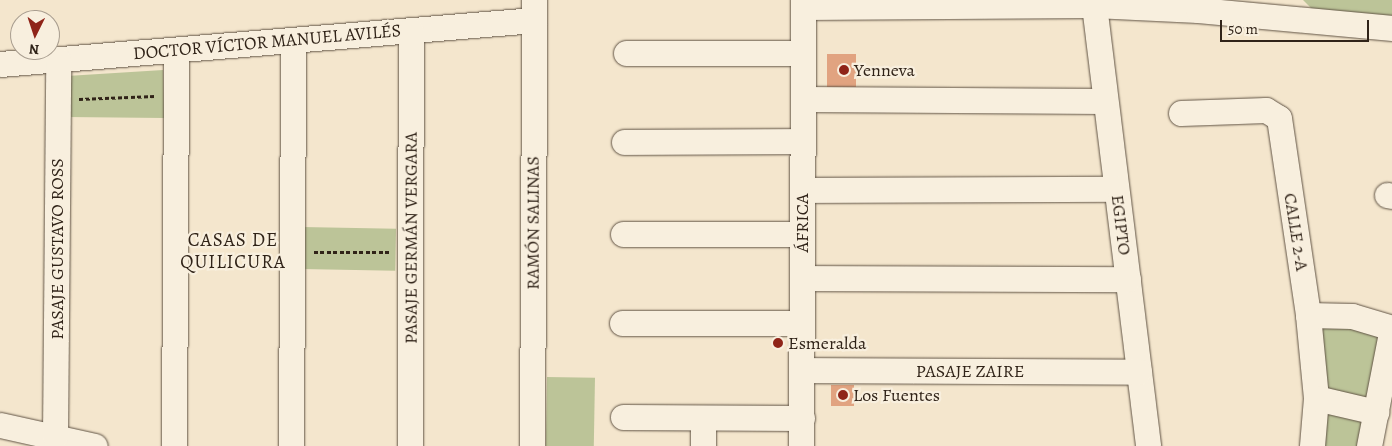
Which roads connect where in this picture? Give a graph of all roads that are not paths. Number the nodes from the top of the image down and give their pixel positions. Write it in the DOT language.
graph roads {
  1 [pos="1009,2"];
  2 [pos="803,3"];
  3 [pos="1102,4"];
  4 [pos="1197,5"];
  5 [pos="1296,9"];
  6 [pos="534,10"];
  7 [pos="1392,28"];
  8 [pos="411,30"];
  9 [pos="293,40"];
  10 [pos="176,50"];
  11 [pos="803,53"];
  12 [pos="626,54"];
  13 [pos="58,60"];
  14 [pos="60,60"];
  15 [pos="0,64"];
  16 [pos="802,99"];
  17 [pos="1106,101"];
  18 [pos="1181,112"];
  19 [pos="802,141"];
  20 [pos="624,142"];
  21 [pos="1116,189"];
  22 [pos="802,190"];
  23 [pos="623,234"];
  24 [pos="802,234"];
  25 [pos="802,278"];
  26 [pos="1128,279"];
  27 [pos="1308,316"];
  28 [pos="622,322"];
  29 [pos="802,323"];
  30 [pos="1392,328"];
  31 [pos="802,370"];
  32 [pos="1139,372"];
  33 [pos="1316,398"];
  34 [pos="1376,412"];
  35 [pos="623,418"];
  36 [pos="703,418"];
  37 [pos="802,418"];
  38 [pos="0,425"];
  39 [pos="55,438"];
  40 [pos="95,446"];
  41 [pos="174,446"];
  42 [pos="291,446"];
  43 [pos="410,446"];
  44 [pos="532,446"];
  45 [pos="703,446"];
  46 [pos="802,446"];
  47 [pos="1148,446"];
  48 [pos="1312,446"];
  49 [pos="1369,446"];
  1 -- 2 [label="street"];
  1 -- 3 [label="street"];
  2 -- 11 [label="street, ÁFRICA"];
  3 -- 4 [label="street"];
  3 -- 17 [label="street, EGIPTO"];
  4 -- 5 [label="street"];
  5 -- 7 [label="street"];
  6 -- 8 [label="street, DOCTOR VÍCTOR MANUEL AVILÉS"];
  6 -- 44 [label="street, RAMÓN SALINAS"];
  8 -- 9 [label="street, DOCTOR VÍCTOR MANUEL AVILÉS"];
  8 -- 43 [label="street, PASAJE GERMÁN VERGARA"];
  9 -- 10 [label="street, DOCTOR VÍCTOR MANUEL AVILÉS"];
  9 -- 42 [label="street"];
  10 -- 14 [label="street, DOCTOR VÍCTOR MANUEL AVILÉS"];
  10 -- 41 [label="street"];
  11 -- 12 [label="street"];
  11 -- 16 [label="street, ÁFRICA"];
  13 -- 15 [label="street, DOCTOR VÍCTOR MANUEL AVILÉS"];
  13 -- 39 [label="street, PASAJE GUSTAVO ROSS"];
  16 -- 17 [label="street"];
  16 -- 19 [label="street, ÁFRICA"];
  17 -- 21 [label="street, EGIPTO"];
  18 -- 27 [label="street, CALLE 2-A"];
  19 -- 20 [label="street"];
  19 -- 22 [label="street, ÁFRICA"];
  21 -- 22 [label="street"];
  21 -- 26 [label="street, EGIPTO"];
  22 -- 24 [label="street, ÁFRICA"];
  23 -- 24 [label="street"];
  24 -- 25 [label="street, ÁFRICA"];
  25 -- 26 [label="street"];
  25 -- 29 [label="street, ÁFRICA"];
  26 -- 32 [label="street, EGIPTO"];
  27 -- 30 [label="street"];
  27 -- 33 [label="street, CALLE 2-A"];
  28 -- 29 [label="street"];
  29 -- 31 [label="street, ÁFRICA"];
  30 -- 34 [label="street"];
  31 -- 32 [label="street, PASAJE ZAIRE"];
  31 -- 37 [label="street, ÁFRICA"];
  32 -- 47 [label="street, EGIPTO"];
  33 -- 34 [label="street"];
  33 -- 48 [label="street, CALLE 2-A"];
  34 -- 49 [label="street"];
  35 -- 36 [label="street"];
  36 -- 37 [label="street"];
  36 -- 45 [label="street"];
  37 -- 46 [label="street, ÁFRICA"];
  38 -- 39 [label="street"];
  39 -- 40 [label="street"];
}
